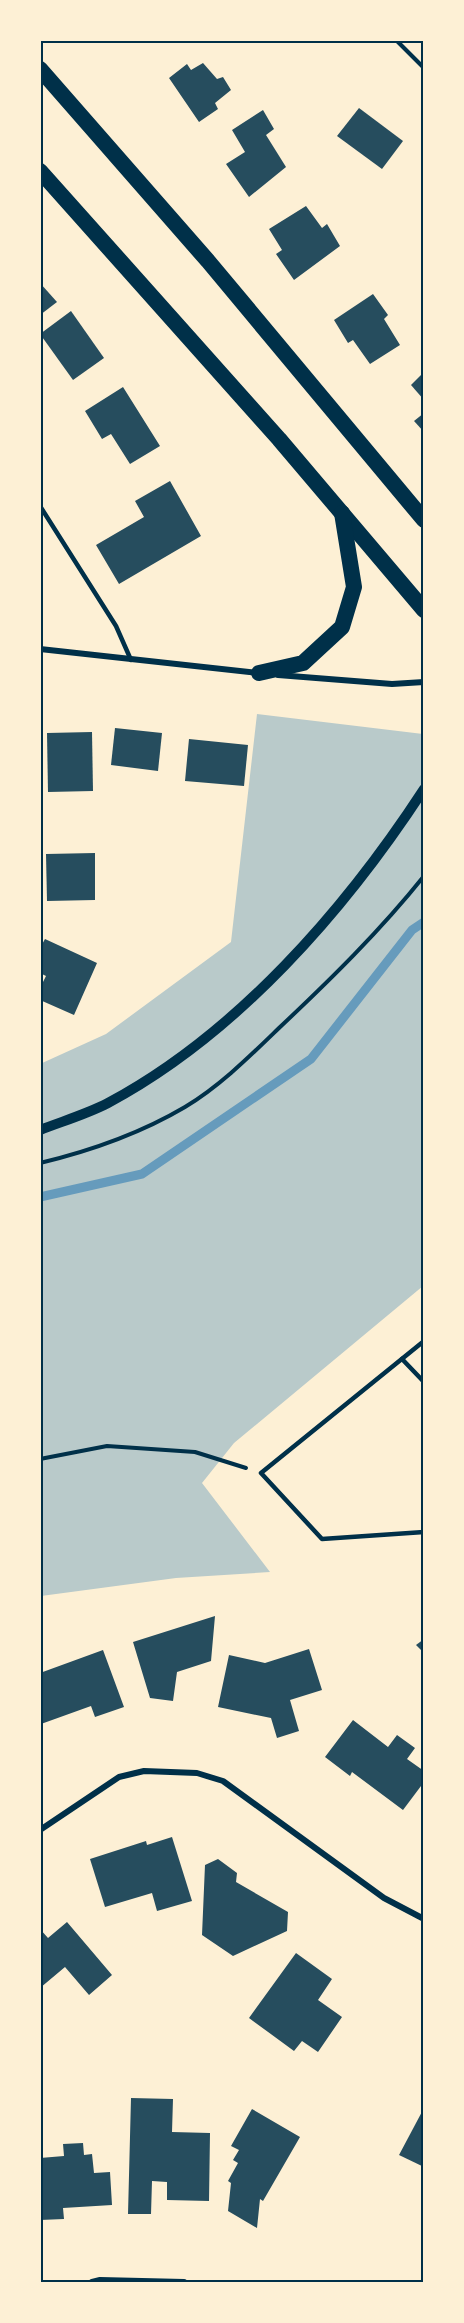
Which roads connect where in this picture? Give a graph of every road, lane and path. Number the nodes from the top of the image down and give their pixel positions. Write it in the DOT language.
graph roads {
  1 [pos="396,40"];
  2 [pos="423,68"];
  3 [pos="40,69"];
  4 [pos="40,171"];
  5 [pos="40,506"];
  6 [pos="342,513"];
  7 [pos="423,520"];
  8 [pos="423,610"];
  9 [pos="40,649"];
  10 [pos="131,660"];
  11 [pos="259,674"];
  12 [pos="423,682"];
  13 [pos="423,789"];
  14 [pos="423,876"];
  15 [pos="40,1130"];
  16 [pos="40,1163"];
  17 [pos="423,1341"];
  18 [pos="402,1359"];
  19 [pos="423,1383"];
  20 [pos="40,1459"];
  21 [pos="261,1473"];
  22 [pos="423,1532"];
  23 [pos="40,1830"];
  24 [pos="423,1919"];
  25 [pos="92,2283"];
  26 [pos="184,2283"];
  1 -- 2 [label="path"];
  3 -- 7 [label="highway"];
  4 -- 6 [label="highway"];
  5 -- 10 [label="lane"];
  6 -- 8 [label="highway"];
  6 -- 11 [label="highway"];
  9 -- 10 [label="street"];
  10 -- 11 [label="street"];
  11 -- 12 [label="street"];
  13 -- 15 [label="street"];
  14 -- 16 [label="path"];
  17 -- 18 [label="lane"];
  18 -- 19 [label="lane"];
  18 -- 21 [label="lane"];
  20 -- 21 [label="path"];
  21 -- 22 [label="lane"];
  23 -- 24 [label="street"];
  25 -- 26 [label="street"];
}
